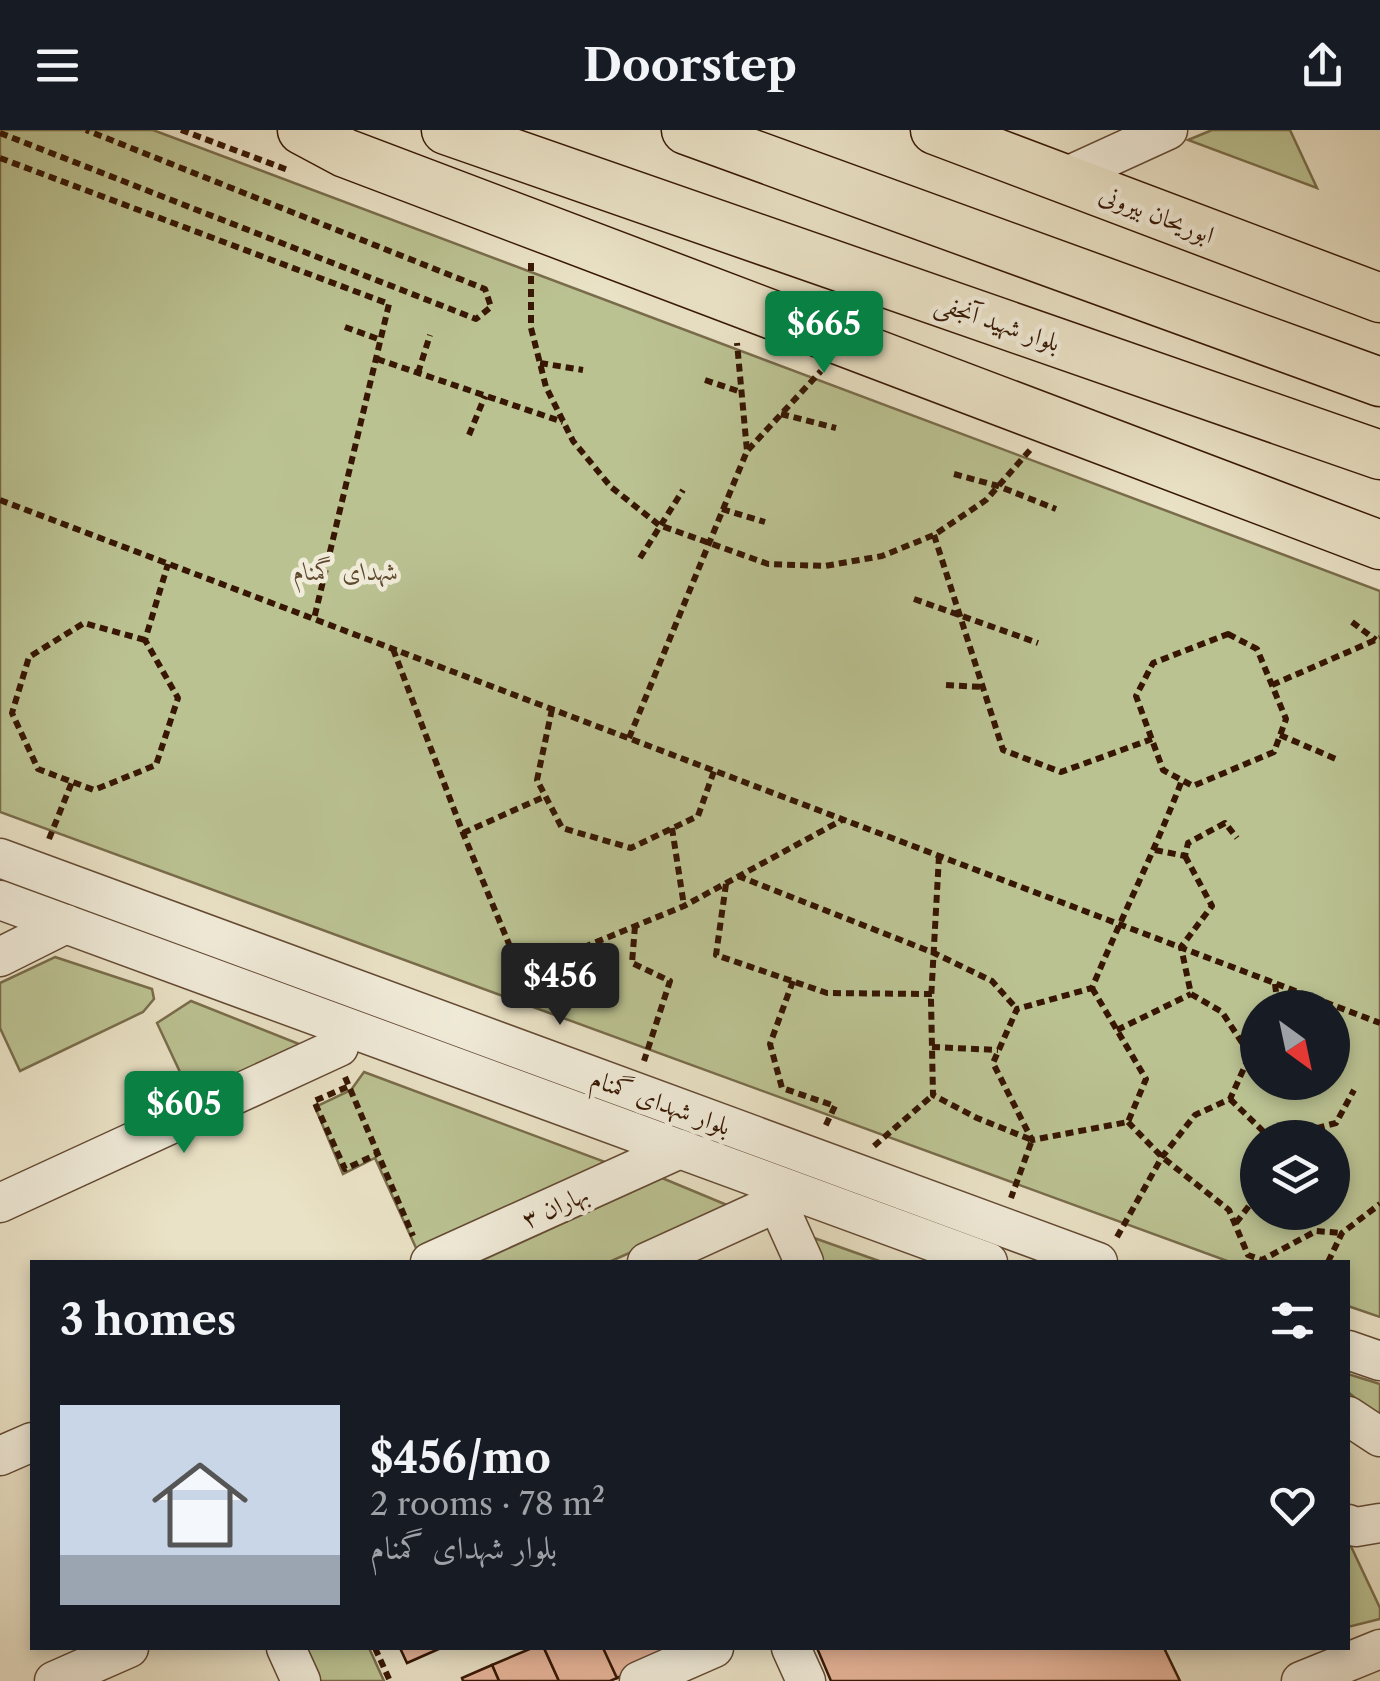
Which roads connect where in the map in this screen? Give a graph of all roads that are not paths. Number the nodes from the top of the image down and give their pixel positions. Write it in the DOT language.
graph roads {
  1 [pos="302,130"];
  2 [pos="446,130"];
  3 [pos="686,130"];
  4 [pos="935,130"];
  5 [pos="1168,130"];
  6 [pos="1064,178"];
  7 [pos="1376,293"];
  8 [pos="1376,381"];
  9 [pos="1365,449"];
  10 [pos="1380,544"];
  11 [pos="0,858"];
  12 [pos="0,900"];
  13 [pos="55,931"];
  14 [pos="0,956"];
  15 [pos="340,1047"];
  16 [pos="666,1155"];
  17 [pos="0,1204"];
  18 [pos="776,1208"];
  19 [pos="1107,1250"];
  20 [pos="424,1254"];
  21 [pos="651,1260"];
  22 [pos="803,1260"];
  23 [pos="909,1260"];
  24 [pos="980,1260"];
  25 [pos="1350,1351"];
  26 [pos="1380,1361"];
  27 [pos="1350,1417"];
  28 [pos="1380,1437"];
  29 [pos="30,1443"];
  30 [pos="0,1456"];
  31 [pos="1380,1523"];
  32 [pos="1350,1525"];
  33 [pos="1380,1648"];
  34 [pos="124,1650"];
  35 [pos="287,1650"];
  36 [pos="709,1650"];
  37 [pos="793,1650"];
  38 [pos="54,1681"];
  39 [pos="301,1681"];
  40 [pos="639,1681"];
  41 [pos="806,1681"];
  42 [pos="1301,1681"];
  1 -- 10 [label="main road"];
  2 -- 9 [label="main road, بلوار شهید آنجفی"];
  3 -- 8 [label="main road"];
  4 -- 6 [label="main road, ابوریحان بیرونی"];
  5 -- 6 [label="street"];
  6 -- 7 [label="main road, ابوریحان بیرونی"];
  11 -- 19 [label="street, بلوار شهدای گمنام"];
  12 -- 13 [label="street, بلوار شهدای گمنام"];
  13 -- 14 [label="street"];
  13 -- 15 [label="street"];
  13 -- 16 [label="street, بلوار شهدای گمنام"];
  15 -- 16 [label="street"];
  15 -- 17 [label="street"];
  16 -- 18 [label="street"];
  16 -- 20 [label="street, بهاران ۳"];
  16 -- 24 [label="street, بلوار شهدای گمنام"];
  18 -- 21 [label="street"];
  18 -- 22 [label="street"];
  18 -- 23 [label="street"];
  25 -- 26 [label="street"];
  27 -- 28 [label="street"];
  29 -- 30 [label="street"];
  31 -- 32 [label="street"];
  33 -- 42 [label="street"];
  34 -- 38 [label="street"];
  35 -- 39 [label="street"];
  36 -- 40 [label="street"];
  37 -- 41 [label="street"];
}
